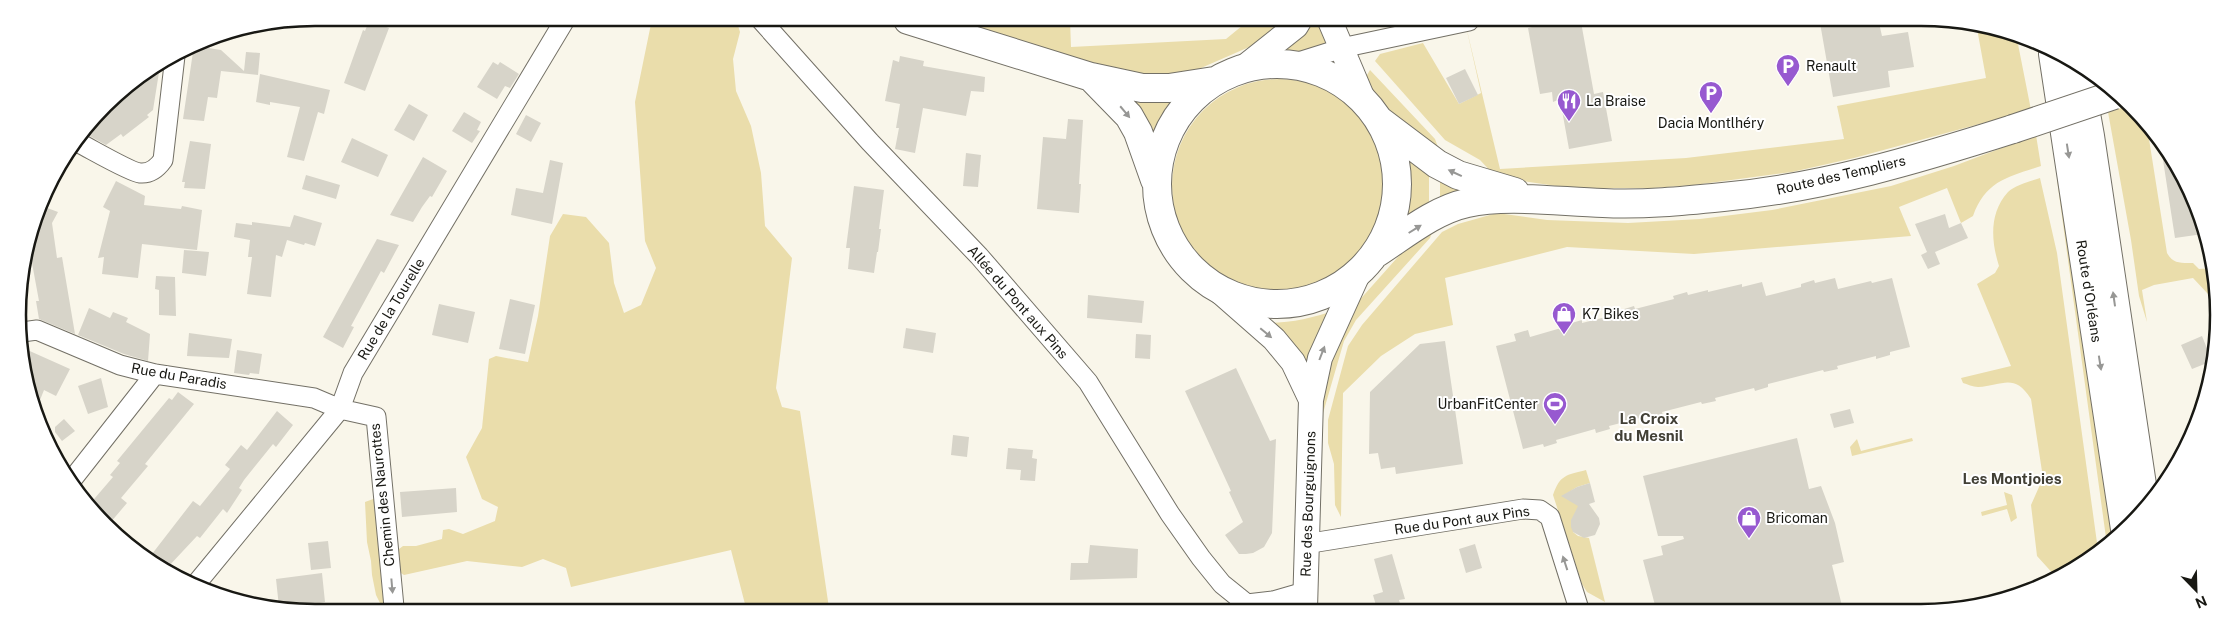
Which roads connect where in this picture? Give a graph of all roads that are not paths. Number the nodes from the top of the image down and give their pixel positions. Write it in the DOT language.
graph roads {
  1 [pos="561,26"];
  2 [pos="766,26"];
  3 [pos="927,26"];
  4 [pos="1296,26"];
  5 [pos="1332,26"];
  6 [pos="1445,26"];
  7 [pos="1341,48"];
  8 [pos="2054,59"];
  9 [pos="174,63"];
  10 [pos="1292,64"];
  11 [pos="1242,69"];
  12 [pos="2079,74"];
  13 [pos="1091,78"];
  14 [pos="1214,81"];
  15 [pos="2109,97"];
  16 [pos="1372,110"];
  17 [pos="82,145"];
  18 [pos="1156,184"];
  19 [pos="1559,201"];
  20 [pos="1366,263"];
  21 [pos="1217,289"];
  22 [pos="27,331"];
  23 [pos="155,374"];
  24 [pos="1312,400"];
  25 [pos="340,410"];
  26 [pos="2134,434"];
  27 [pos="75,475"];
  28 [pos="2159,479"];
  29 [pos="2144,498"];
  30 [pos="2124,520"];
  31 [pos="1306,544"];
  32 [pos="200,580"];
  33 [pos="1306,603"];
  34 [pos="394,604"];
  35 [pos="1247,604"];
  36 [pos="1259,604"];
  37 [pos="1578,604"];
  1 -- 25 [label="street, Rue de la Tourelle"];
  2 -- 35 [label="street, Allée du Pont aux Pins"];
  3 -- 13 [label="main road"];
  4 -- 11 [label="street"];
  5 -- 7 [label="street"];
  6 -- 7 [label="street"];
  7 -- 10 [label="street"];
  7 -- 16 [label="street"];
  8 -- 30 [label="main road, Route d'Orléans, one-way"];
  9 -- 17 [label="street"];
  10 -- 11 [label="main road, Route des Templiers"];
  10 -- 16 [label="main road, Route des Templiers"];
  11 -- 14 [label="main road, Route des Templiers"];
  26 -- 12 [label="main road, Route d'Orléans, one-way"];
  13 -- 14 [label="main road"];
  13 -- 18 [label="main road, one-way"];
  14 -- 18 [label="main road"];
  15 -- 19 [label="main road, Route des Templiers, bridge"];
  19 -- 16 [label="main road, Route des Templiers, one-way"];
  16 -- 20 [label="main road"];
  18 -- 21 [label="main road, Route des Templiers"];
  20 -- 19 [label="main road, Route des Templiers, one-way"];
  20 -- 21 [label="main road, Route des Templiers"];
  24 -- 20 [label="street, Rue des Bourguignons, one-way"];
  21 -- 24 [label="street, one-way"];
  22 -- 23 [label="street, Rue du Paradis"];
  23 -- 25 [label="street, Rue du Paradis"];
  23 -- 27 [label="street"];
  24 -- 31 [label="street, Rue des Bourguignons"];
  25 -- 32 [label="street, Rue de la Tourelle"];
  25 -- 34 [label="street, Chemin des Naurottes, one-way"];
  26 -- 28 [label="main road"];
  26 -- 29 [label="main road, Route d'Orléans"];
  31 -- 33 [label="street, Rue des Bourguignons"];
  37 -- 31 [label="street, Rue du Pont aux Pins, one-way"];
  33 -- 36 [label="street, Allée du Pont aux Pins"];
}
